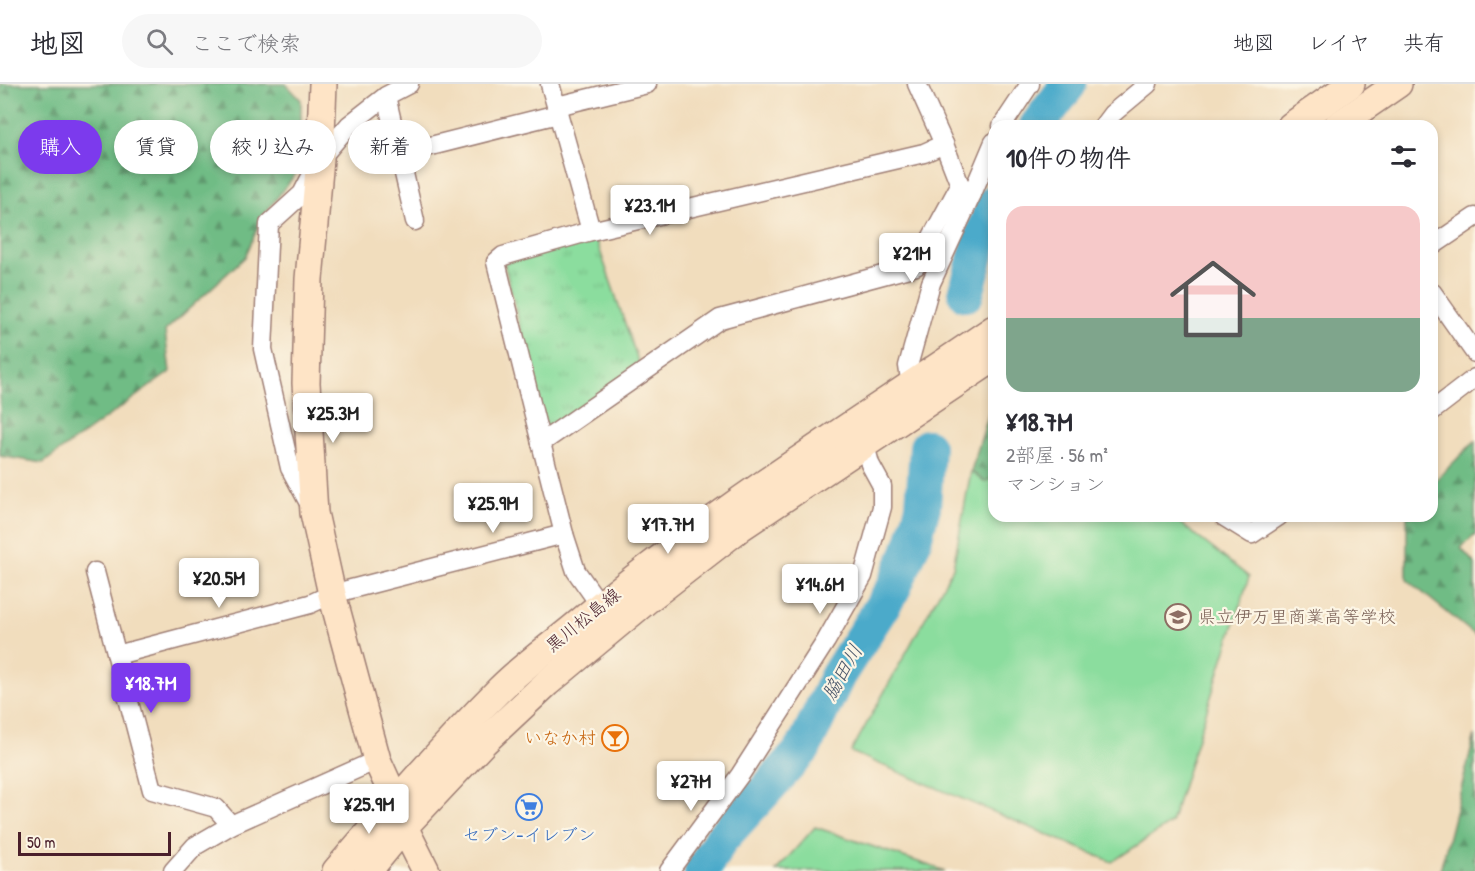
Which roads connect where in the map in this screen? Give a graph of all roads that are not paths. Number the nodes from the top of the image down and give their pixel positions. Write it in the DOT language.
graph roads {
  1 [pos="322,84"];
  2 [pos="409,84"];
  3 [pos="550,84"];
  4 [pos="647,84"];
  5 [pos="917,84"];
  6 [pos="1030,84"];
  7 [pos="1148,84"];
  8 [pos="1350,84"];
  9 [pos="1398,84"];
  10 [pos="386,96"];
  11 [pos="558,110"];
  12 [pos="321,120"];
  13 [pos="391,120"];
  14 [pos="1006,120"];
  15 [pos="1107,120"];
  16 [pos="1299,120"];
  17 [pos="1346,120"];
  18 [pos="336,140"];
  19 [pos="944,144"];
  20 [pos="432,145"];
  21 [pos="988,152"];
  22 [pos="312,174"];
  23 [pos="319,174"];
  24 [pos="404,174"];
  25 [pos="966,189"];
  26 [pos="1475,217"];
  27 [pos="415,221"];
  28 [pos="591,231"];
  29 [pos="1438,242"];
  30 [pos="1438,301"];
  31 [pos="988,333"];
  32 [pos="1475,353"];
  33 [pos="988,362"];
  34 [pos="1475,378"];
  35 [pos="911,386"];
  36 [pos="1438,406"];
  37 [pos="541,443"];
  38 [pos="865,445"];
  39 [pos="314,513"];
  40 [pos="1233,522"];
  41 [pos="1270,522"];
  42 [pos="564,534"];
  43 [pos="95,572"];
  44 [pos="332,594"];
  45 [pos="600,605"];
  46 [pos="117,654"];
  47 [pos="377,760"];
  48 [pos="396,802"];
  49 [pos="231,825"];
  50 [pos="404,827"];
  51 [pos="173,871"];
  52 [pos="336,871"];
  53 [pos="368,871"];
  54 [pos="426,871"];
  55 [pos="669,871"];
  1 -- 12 [label="main road"];
  2 -- 10 [label="street"];
  3 -- 11 [label="street"];
  4 -- 11 [label="street"];
  5 -- 19 [label="street"];
  6 -- 14 [label="street"];
  7 -- 15 [label="street"];
  8 -- 16 [label="main road"];
  9 -- 17 [label="main road"];
  10 -- 13 [label="street"];
  10 -- 18 [label="street"];
  11 -- 20 [label="street"];
  11 -- 28 [label="street"];
  19 -- 25 [label="street"];
  19 -- 28 [label="street"];
  21 -- 25 [label="street"];
  22 -- 39 [label="street"];
  23 -- 39 [label="main road"];
  24 -- 27 [label="street"];
  25 -- 35 [label="street"];
  25 -- 37 [label="street"];
  26 -- 29 [label="street"];
  28 -- 37 [label="street"];
  30 -- 32 [label="street"];
  31 -- 35 [label="main road, 黒川松島線"];
  33 -- 38 [label="main road, 黒川松島線"];
  34 -- 36 [label="street"];
  35 -- 45 [label="main road, 黒川松島線"];
  37 -- 42 [label="street"];
  38 -- 50 [label="main road, 黒川松島線"];
  38 -- 55 [label="street"];
  39 -- 44 [label="main road"];
  40 -- 41 [label="street"];
  42 -- 44 [label="street"];
  42 -- 45 [label="street"];
  43 -- 46 [label="street"];
  44 -- 46 [label="street"];
  44 -- 47 [label="main road"];
  45 -- 48 [label="main road, 黒川松島線"];
  46 -- 49 [label="street"];
  47 -- 48 [label="main road"];
  47 -- 49 [label="street"];
  48 -- 50 [label="main road"];
  48 -- 52 [label="main road, 黒川松島線"];
  49 -- 51 [label="street"];
  50 -- 53 [label="main road, 黒川松島線"];
  50 -- 54 [label="main road"];
}
